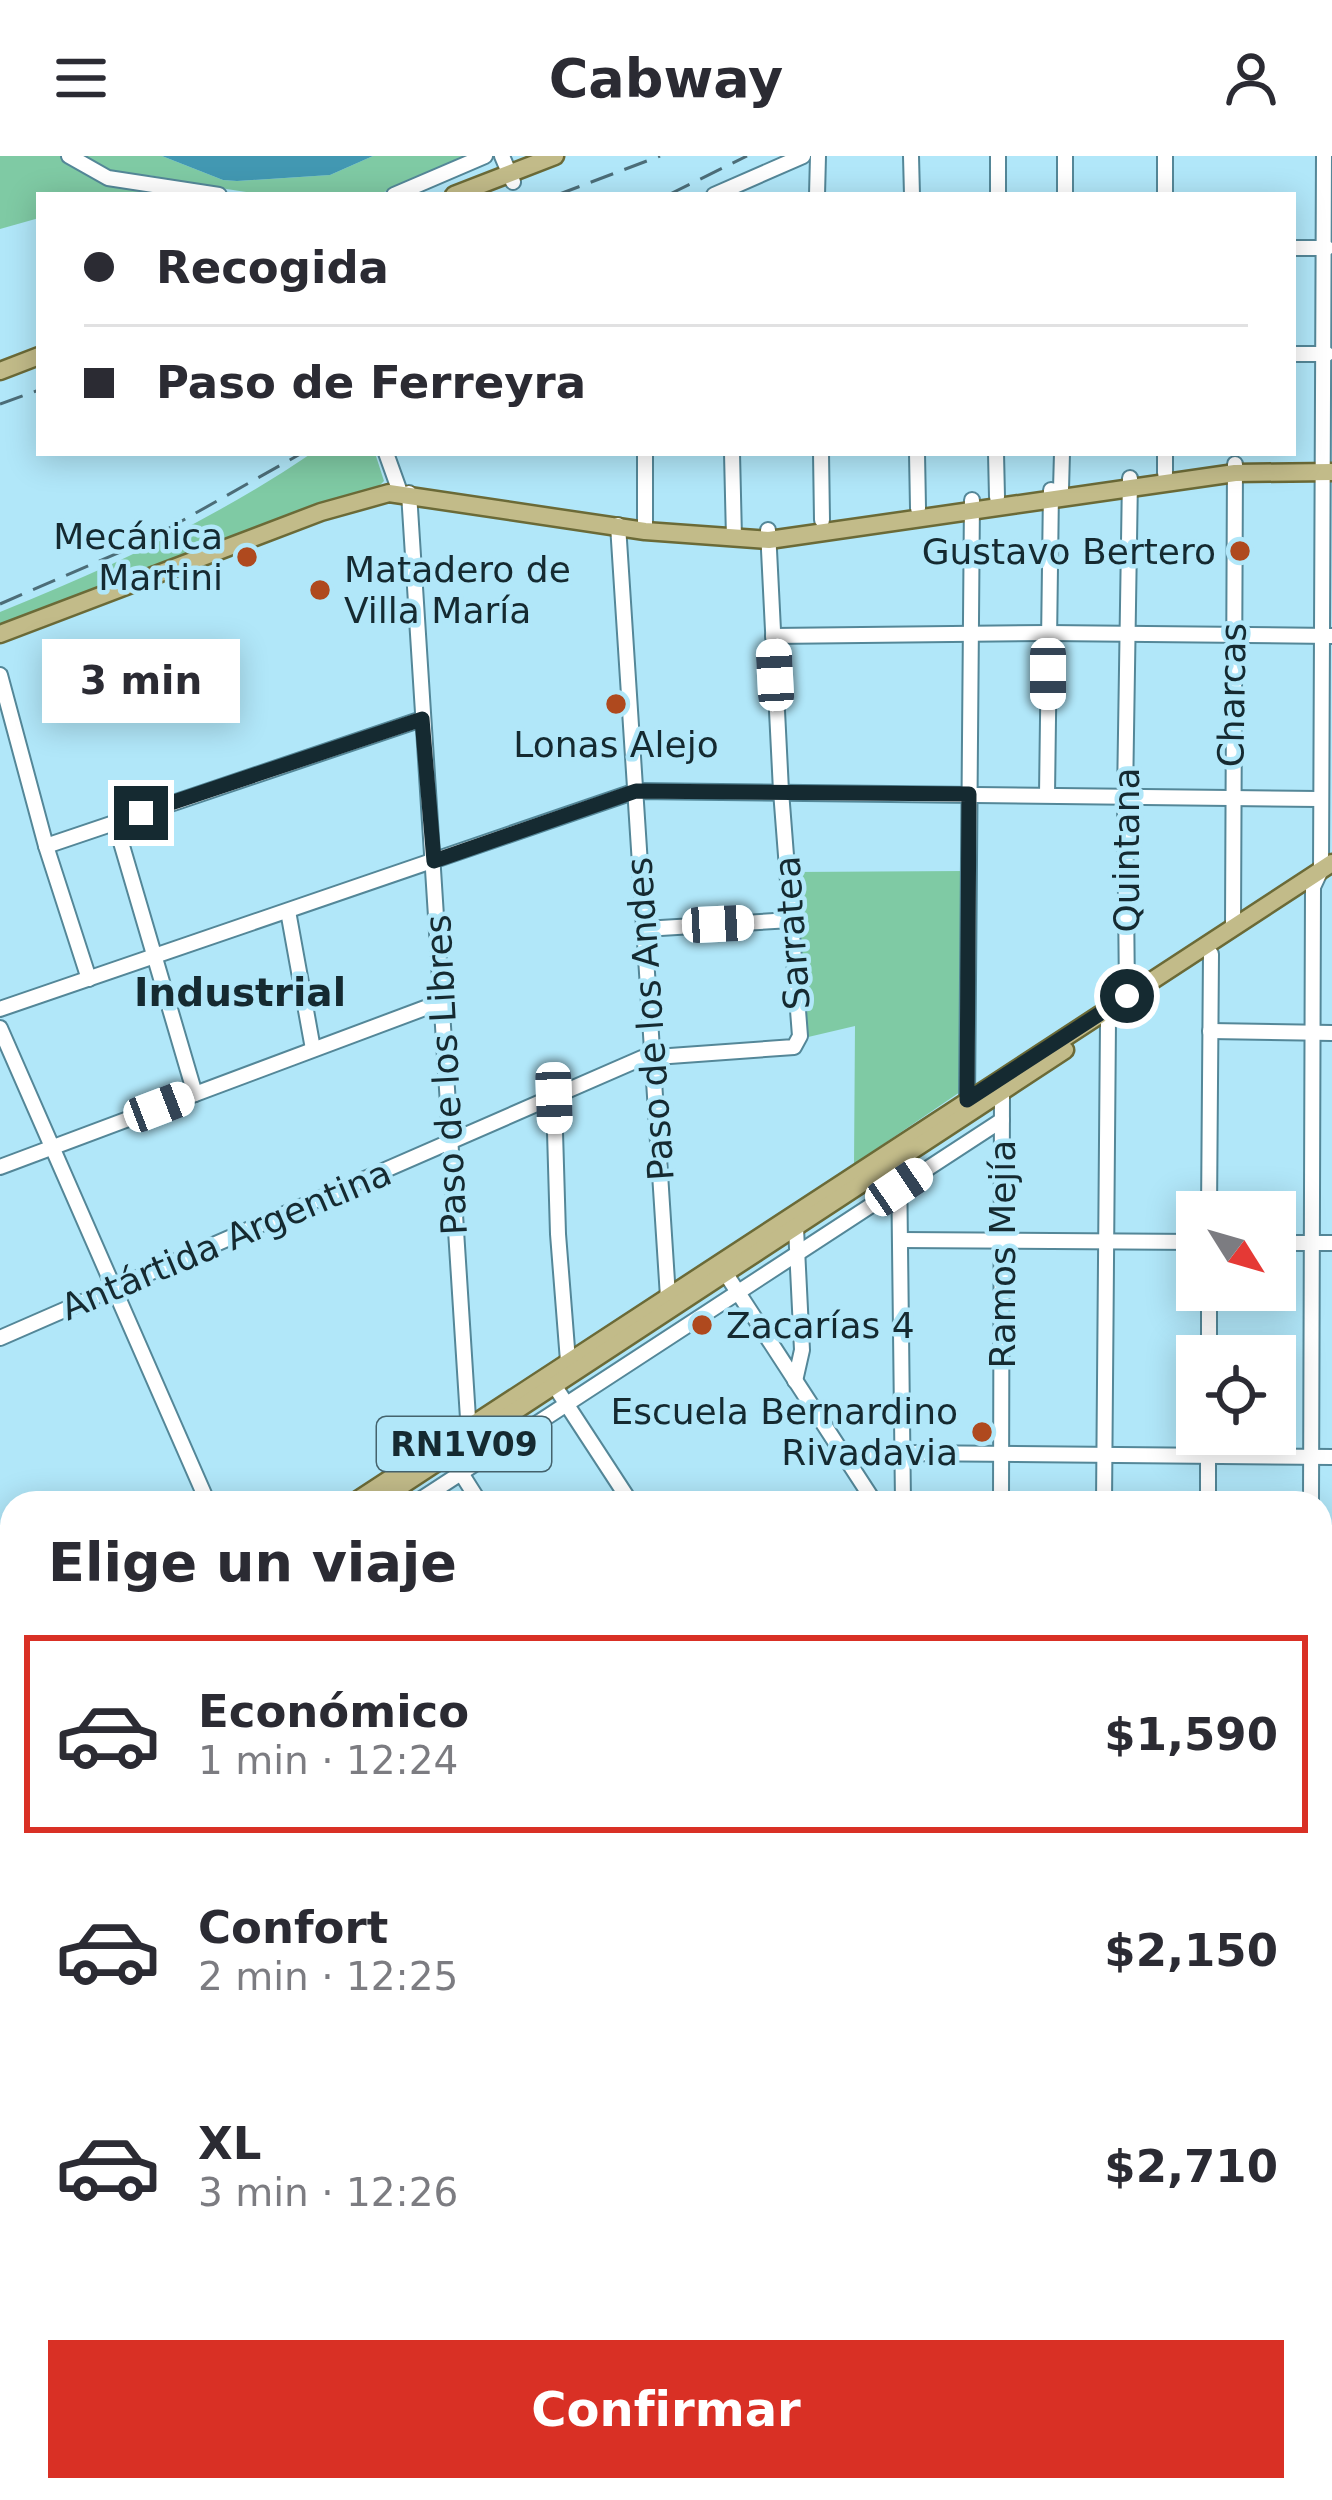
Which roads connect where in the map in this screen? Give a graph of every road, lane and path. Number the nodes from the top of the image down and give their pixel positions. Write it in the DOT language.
graph roads {
  1 [pos="69,156"];
  2 [pos="485,156"];
  3 [pos="555,156"];
  4 [pos="566,156"];
  5 [pos="803,156"];
  6 [pos="818,156"];
  7 [pos="911,156"];
  8 [pos="998,156"];
  9 [pos="1065,156"];
  10 [pos="1165,156"];
  11 [pos="1324,156"];
  12 [pos="508,170"];
  13 [pos="204,192"];
  14 [pos="401,192"];
  15 [pos="460,192"];
  16 [pos="480,192"];
  17 [pos="724,192"];
  18 [pos="817,192"];
  19 [pos="912,192"];
  20 [pos="998,192"];
  21 [pos="1065,192"];
  22 [pos="1165,192"];
  23 [pos="1296,248"];
  24 [pos="1328,248"];
  25 [pos="1296,354"];
  26 [pos="1328,354"];
  27 [pos="36,357"];
  28 [pos="0,371"];
  29 [pos="387,456"];
  30 [pos="645,456"];
  31 [pos="732,456"];
  32 [pos="820,456"];
  33 [pos="917,456"];
  34 [pos="996,456"];
  35 [pos="1061,456"];
  36 [pos="1165,456"];
  37 [pos="1235,468"];
  38 [pos="1328,468"];
  39 [pos="1165,473"];
  40 [pos="1130,482"];
  41 [pos="404,492"];
  42 [pos="1055,492"];
  43 [pos="997,497"];
  44 [pos="972,504"];
  45 [pos="918,508"];
  46 [pos="822,520"];
  47 [pos="617,525"];
  48 [pos="645,531"];
  49 [pos="769,535"];
  50 [pos="734,538"];
  51 [pos="1048,633"];
  52 [pos="1129,633"];
  53 [pos="0,634"];
  54 [pos="971,634"];
  55 [pos="1233,635"];
  56 [pos="773,636"];
  57 [pos="1326,636"];
  58 [pos="0,675"];
  59 [pos="422,719"];
  60 [pos="635,788"];
  61 [pos="781,790"];
  62 [pos="969,794"];
  63 [pos="1047,795"];
  64 [pos="1231,796"];
  65 [pos="1125,797"];
  66 [pos="1318,799"];
  67 [pos="116,821"];
  68 [pos="46,846"];
  69 [pos="439,855"];
  70 [pos="1324,874"];
  71 [pos="288,911"];
  72 [pos="791,920"];
  73 [pos="1233,927"];
  74 [pos="644,928"];
  75 [pos="1211,954"];
  76 [pos="155,956"];
  77 [pos="89,979"];
  78 [pos="1127,996"];
  79 [pos="441,1002"];
  80 [pos="0,1010"];
  81 [pos="1108,1021"];
  82 [pos="0,1028"];
  83 [pos="1210,1031"];
  84 [pos="1313,1033"];
  85 [pos="1332,1033"];
  86 [pos="794,1047"];
  87 [pos="313,1049"];
  88 [pos="650,1055"];
  89 [pos="1001,1084"];
  90 [pos="195,1094"];
  91 [pos="554,1098"];
  92 [pos="967,1100"];
  93 [pos="1002,1120"];
  94 [pos="448,1144"];
  95 [pos="52,1148"];
  96 [pos="899,1160"];
  97 [pos="0,1167"];
  98 [pos="899,1187"];
  99 [pos="1209,1191"];
  100 [pos="796,1228"];
  101 [pos="900,1240"];
  102 [pos="1002,1241"];
  103 [pos="1105,1242"];
  104 [pos="1176,1242"];
  105 [pos="1296,1243"];
  106 [pos="1311,1243"];
  107 [pos="1332,1243"];
  108 [pos="797,1253"];
  109 [pos="726,1274"];
  110 [pos="114,1287"];
  111 [pos="738,1292"];
  112 [pos="668,1297"];
  113 [pos="0,1338"];
  114 [pos="568,1361"];
  115 [pos="795,1381"];
  116 [pos="554,1385"];
  117 [pos="566,1404"];
  118 [pos="469,1434"];
  119 [pos="902,1454"];
  120 [pos="1001,1454"];
  121 [pos="1104,1455"];
  122 [pos="1208,1456"];
  123 [pos="1312,1457"];
  124 [pos="1332,1457"];
  125 [pos="846,1458"];
  126 [pos="460,1473"];
  127 [pos="203,1491"];
  128 [pos="372,1491"];
  129 [pos="391,1491"];
  130 [pos="433,1491"];
  131 [pos="472,1491"];
  132 [pos="623,1491"];
  133 [pos="867,1491"];
  134 [pos="903,1491"];
  135 [pos="1001,1491"];
  136 [pos="1104,1491"];
  137 [pos="1208,1491"];
  138 [pos="1311,1491"];
  1 -- 13 [label="street"];
  2 -- 14 [label="street"];
  3 -- 12 [label="main road"];
  4 -- 12 [label="main road"];
  5 -- 17 [label="street"];
  6 -- 18 [label="street"];
  7 -- 19 [label="street"];
  8 -- 20 [label="street"];
  9 -- 21 [label="street"];
  10 -- 22 [label="street"];
  11 -- 24 [label="street"];
  12 -- 15 [label="main road"];
  12 -- 16 [label="main road"];
  23 -- 24 [label="street"];
  24 -- 26 [label="street"];
  25 -- 26 [label="street"];
  26 -- 38 [label="street"];
  27 -- 28 [label="main road"];
  29 -- 41 [label="street, Paso de los Libres"];
  30 -- 48 [label="street"];
  31 -- 50 [label="street"];
  32 -- 46 [label="street"];
  33 -- 45 [label="street"];
  34 -- 43 [label="street"];
  35 -- 42 [label="street"];
  36 -- 39 [label="street"];
  37 -- 38 [label="main road"];
  37 -- 39 [label="main road"];
  37 -- 40 [label="main road"];
  37 -- 55 [label="street, Charcas"];
  38 -- 57 [label="street"];
  39 -- 40 [label="main road"];
  40 -- 42 [label="main road"];
  40 -- 52 [label="street, Quintana"];
  41 -- 47 [label="main road"];
  41 -- 53 [label="main road"];
  41 -- 59 [label="street, Paso de los Libres"];
  42 -- 43 [label="main road"];
  42 -- 44 [label="main road"];
  42 -- 51 [label="street"];
  43 -- 44 [label="main road"];
  44 -- 45 [label="main road"];
  44 -- 49 [label="main road"];
  44 -- 54 [label="street, Ramos Mejía"];
  45 -- 46 [label="main road"];
  46 -- 49 [label="main road"];
  47 -- 48 [label="main road"];
  47 -- 60 [label="street, Paso de los Andes"];
  48 -- 50 [label="main road"];
  49 -- 50 [label="main road"];
  49 -- 56 [label="street, Sarratea"];
  51 -- 52 [label="street"];
  51 -- 54 [label="street"];
  51 -- 63 [label="street"];
  52 -- 55 [label="street"];
  52 -- 65 [label="street, Quintana"];
  54 -- 56 [label="street"];
  54 -- 62 [label="street, Ramos Mejía"];
  55 -- 57 [label="street"];
  55 -- 64 [label="street, Charcas"];
  56 -- 61 [label="street, Sarratea"];
  57 -- 66 [label="street"];
  58 -- 68 [label="street"];
  59 -- 67 [label="street"];
  59 -- 69 [label="street, Paso de los Libres"];
  60 -- 61 [label="street"];
  60 -- 69 [label="street"];
  60 -- 74 [label="street, Paso de los Andes"];
  61 -- 62 [label="street"];
  61 -- 72 [label="street, Sarratea"];
  62 -- 63 [label="street"];
  62 -- 92 [label="street, Ramos Mejía"];
  63 -- 65 [label="street"];
  64 -- 65 [label="street"];
  64 -- 66 [label="street"];
  64 -- 73 [label="street, Charcas"];
  65 -- 78 [label="street, Quintana"];
  66 -- 70 [label="street"];
  67 -- 68 [label="street"];
  67 -- 76 [label="street"];
  68 -- 77 [label="street"];
  69 -- 71 [label="street"];
  69 -- 79 [label="street, Paso de los Libres"];
  70 -- 73 [label="main road, RN1V09"];
  70 -- 75 [label="main road, RN1V09"];
  70 -- 84 [label="street"];
  71 -- 76 [label="street"];
  71 -- 87 [label="street"];
  72 -- 74 [label="street"];
  72 -- 86 [label="street, Sarratea"];
  73 -- 78 [label="main road, RN1V09"];
  74 -- 88 [label="street, Paso de los Andes"];
  75 -- 81 [label="main road, RN1V09"];
  75 -- 83 [label="street"];
  76 -- 77 [label="street"];
  76 -- 90 [label="street"];
  77 -- 80 [label="street"];
  78 -- 81 [label="street"];
  78 -- 89 [label="main road, RN1V09"];
  79 -- 87 [label="street"];
  79 -- 94 [label="street, Paso de los Libres"];
  81 -- 89 [label="main road, RN1V09"];
  81 -- 103 [label="street"];
  82 -- 95 [label="street"];
  83 -- 84 [label="street"];
  83 -- 99 [label="street"];
  84 -- 85 [label="street"];
  84 -- 106 [label="street"];
  86 -- 88 [label="street, Antártida Argentina"];
  87 -- 90 [label="street"];
  88 -- 91 [label="street, Antártida Argentina"];
  88 -- 112 [label="street, Paso de los Andes"];
  89 -- 92 [label="main road, RN1V09"];
  89 -- 93 [label="street, Ramos Mejía"];
  89 -- 96 [label="main road, RN1V09"];
  90 -- 95 [label="street"];
  91 -- 94 [label="street, Antártida Argentina"];
  91 -- 114 [label="street"];
  92 -- 112 [label="main road, RN1V09"];
  93 -- 98 [label="street"];
  93 -- 102 [label="street, Ramos Mejía"];
  94 -- 110 [label="street, Antártida Argentina"];
  94 -- 118 [label="street, Paso de los Libres"];
  95 -- 97 [label="street"];
  95 -- 110 [label="street"];
  96 -- 98 [label="street"];
  96 -- 100 [label="main road, RN1V09"];
  98 -- 101 [label="street"];
  98 -- 108 [label="street"];
  100 -- 108 [label="street"];
  100 -- 109 [label="main road, RN1V09"];
  101 -- 102 [label="street"];
  101 -- 119 [label="street"];
  102 -- 103 [label="street"];
  102 -- 120 [label="street, Ramos Mejía"];
  103 -- 104 [label="street"];
  103 -- 121 [label="street"];
  105 -- 106 [label="street"];
  106 -- 107 [label="street"];
  106 -- 123 [label="street"];
  108 -- 111 [label="street"];
  108 -- 115 [label="street"];
  109 -- 111 [label="street"];
  109 -- 116 [label="main road, RN1V09"];
  110 -- 113 [label="street, Antártida Argentina"];
  110 -- 127 [label="street"];
  111 -- 115 [label="street"];
  111 -- 117 [label="street"];
  112 -- 114 [label="main road, RN1V09"];
  114 -- 118 [label="main road, RN1V09"];
  115 -- 125 [label="street"];
  116 -- 117 [label="street"];
  116 -- 118 [label="main road, RN1V09"];
  117 -- 126 [label="street"];
  117 -- 132 [label="street"];
  118 -- 128 [label="main road, RN1V09"];
  118 -- 129 [label="main road, RN1V09"];
  119 -- 120 [label="street"];
  119 -- 125 [label="street"];
  119 -- 134 [label="street"];
  120 -- 121 [label="street"];
  120 -- 135 [label="street, Ramos Mejía"];
  121 -- 122 [label="street"];
  121 -- 136 [label="street"];
  122 -- 123 [label="street"];
  122 -- 137 [label="street"];
  123 -- 124 [label="street"];
  123 -- 138 [label="street"];
  125 -- 133 [label="street"];
  126 -- 130 [label="street"];
  126 -- 131 [label="street"];
}
